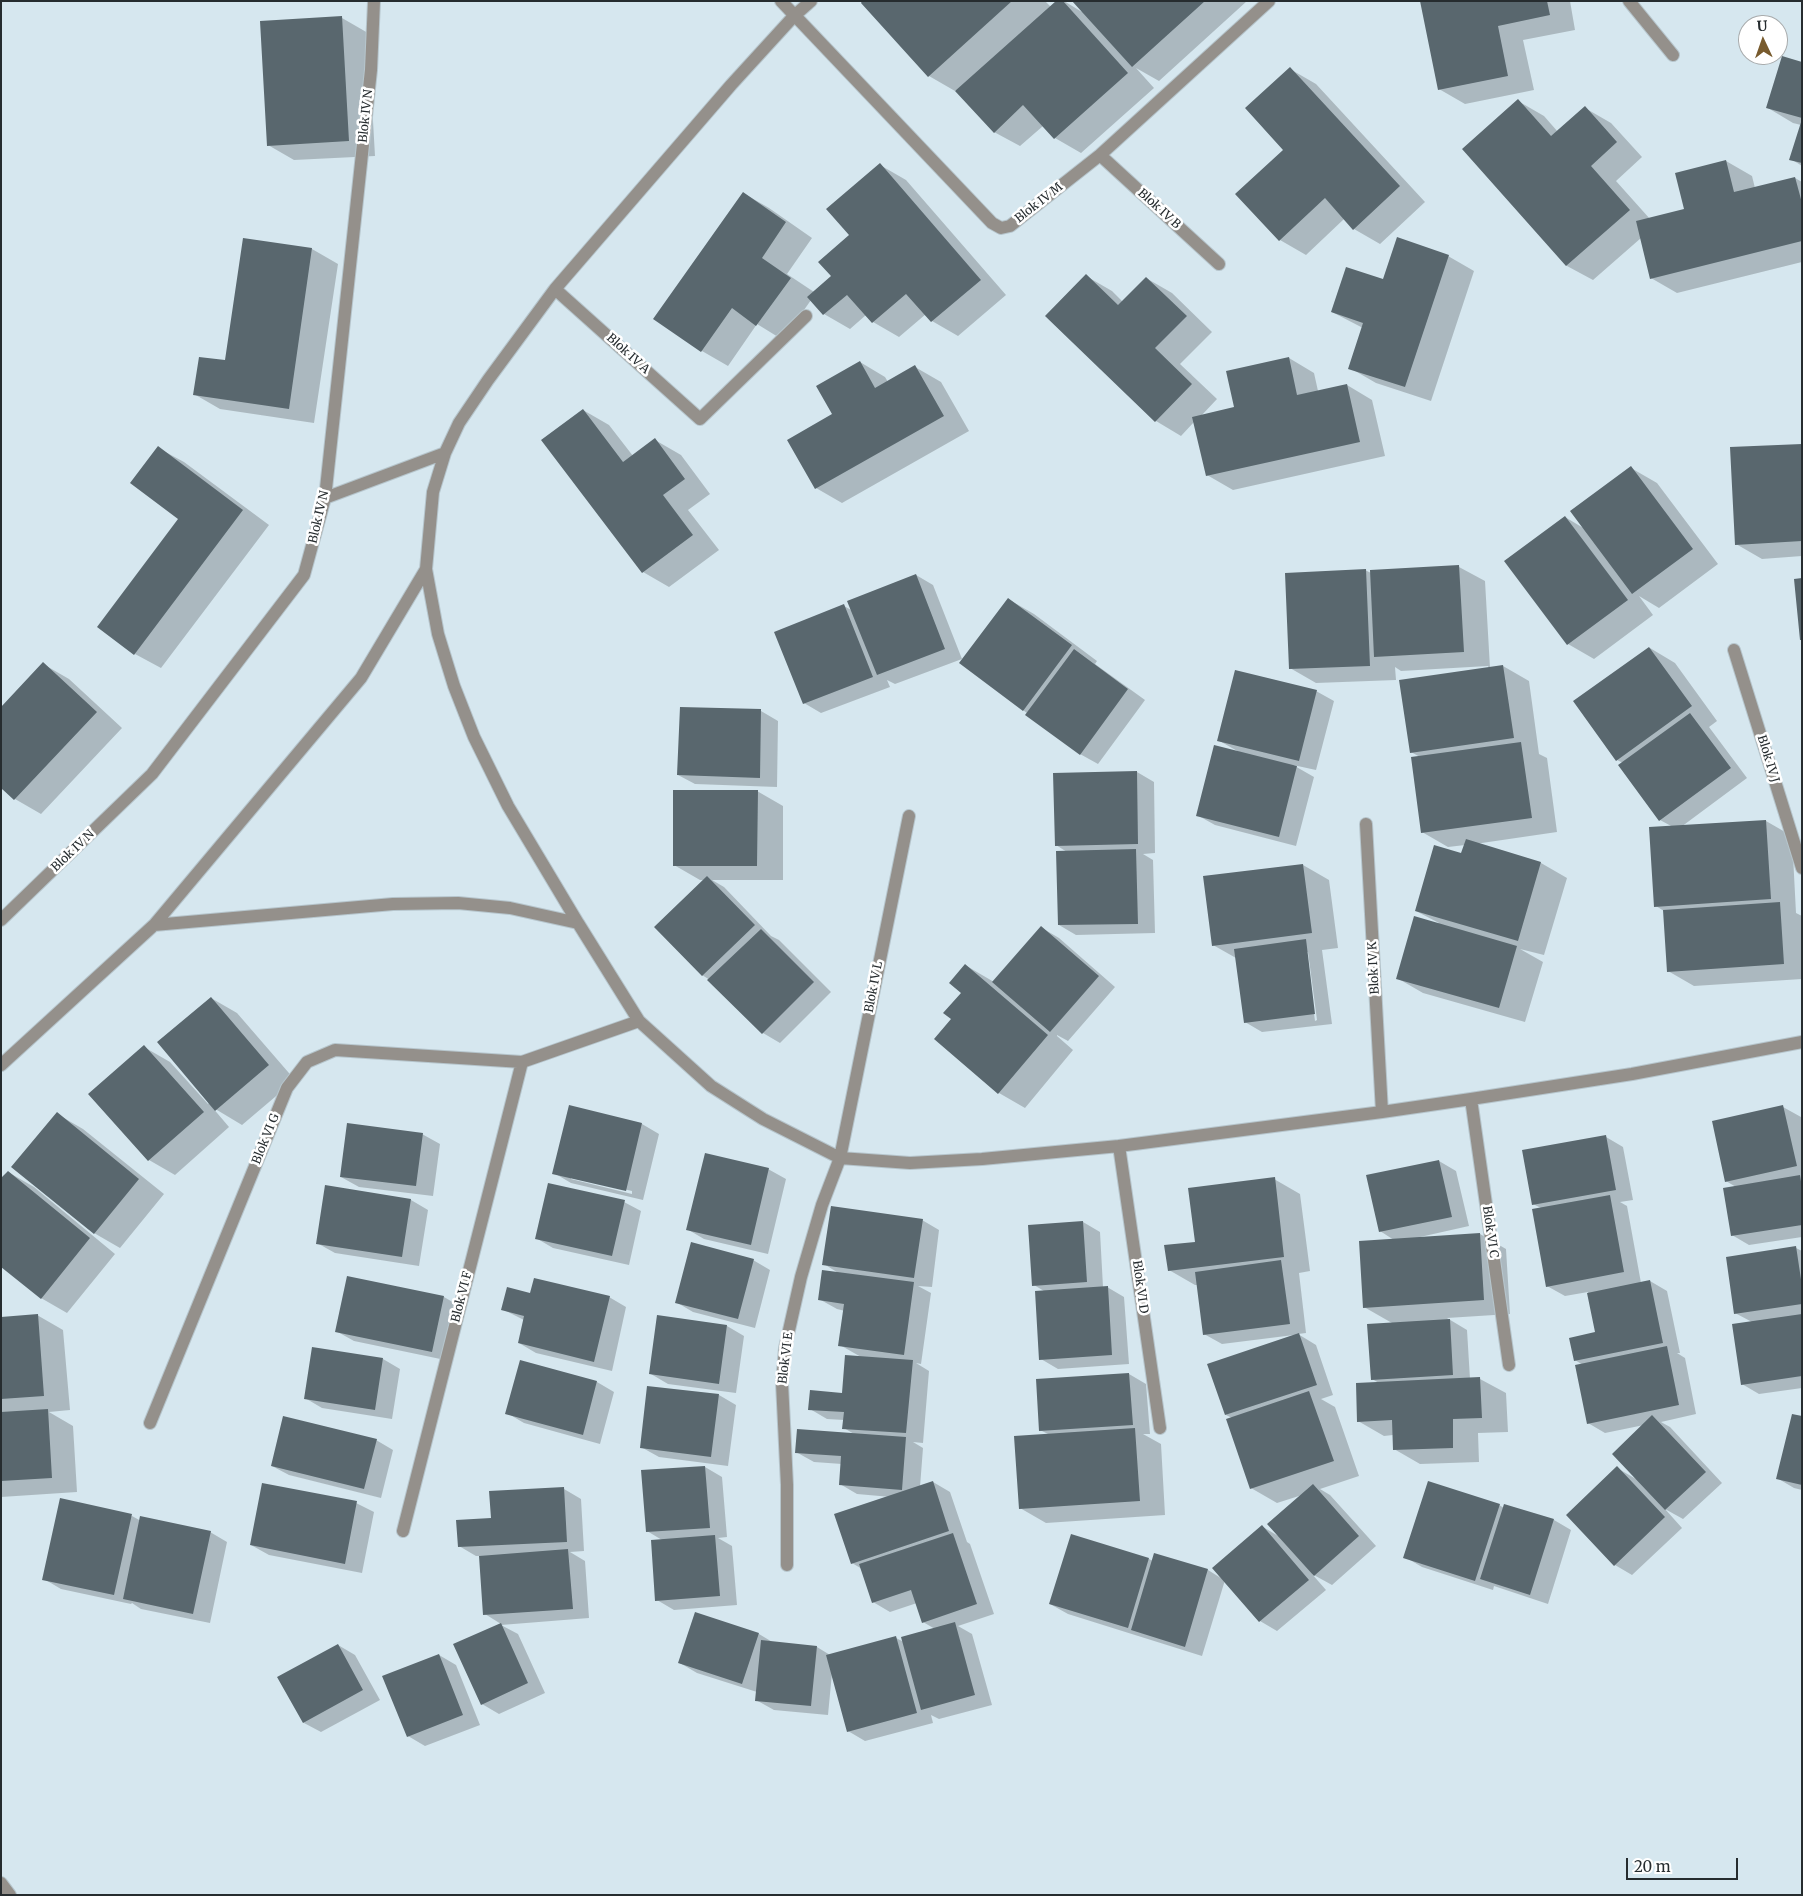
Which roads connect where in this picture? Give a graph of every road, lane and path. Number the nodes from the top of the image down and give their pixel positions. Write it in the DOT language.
graph roads {
  1 [pos="374,1"];
  2 [pos="782,1"];
  3 [pos="811,1"];
  4 [pos="1269,1"];
  5 [pos="1629,1"];
  6 [pos="794,16"];
  7 [pos="1673,55"];
  8 [pos="1100,155"];
  9 [pos="1219,264"];
  10 [pos="555,289"];
  11 [pos="806,316"];
  12 [pos="445,453"];
  13 [pos="325,498"];
  14 [pos="426,569"];
  15 [pos="1734,650"];
  16 [pos="909,816"];
  17 [pos="1366,824"];
  18 [pos="1802,868"];
  19 [pos="1,920"];
  20 [pos="578,923"];
  21 [pos="154,925"];
  22 [pos="639,1021"];
  23 [pos="1802,1042"];
  24 [pos="522,1062"];
  25 [pos="1,1065"];
  26 [pos="1471,1099"];
  27 [pos="1382,1112"];
  28 [pos="1120,1146"];
  29 [pos="840,1158"];
  30 [pos="1509,1364"];
  31 [pos="150,1423"];
  32 [pos="1160,1428"];
  33 [pos="403,1531"];
  34 [pos="786,1564"];
  35 [pos="1,1883"];
  36 [pos="10,1895"];
  1 -- 13 [label="street, Blok IV N"];
  2 -- 6 [label="street"];
  3 -- 6 [label="street"];
  4 -- 8 [label="street, Blok IV M"];
  5 -- 7 [label="street"];
  6 -- 8 [label="street, Blok IV M"];
  6 -- 10 [label="street"];
  8 -- 9 [label="street, Blok IV B"];
  10 -- 11 [label="street, Blok IV A"];
  10 -- 12 [label="street"];
  12 -- 13 [label="street"];
  12 -- 14 [label="street"];
  13 -- 19 [label="street, Blok IV N"];
  14 -- 20 [label="street"];
  14 -- 21 [label="street"];
  15 -- 18 [label="street, Blok IV J"];
  16 -- 29 [label="street, Blok IV L"];
  17 -- 27 [label="street, Blok IV K"];
  20 -- 21 [label="street"];
  20 -- 22 [label="street"];
  21 -- 25 [label="street"];
  22 -- 24 [label="street"];
  22 -- 29 [label="street"];
  23 -- 26 [label="street"];
  24 -- 31 [label="street, Blok VI G"];
  24 -- 33 [label="street, Blok VI F"];
  26 -- 27 [label="street"];
  26 -- 30 [label="street, Blok VI C"];
  27 -- 28 [label="street"];
  28 -- 29 [label="street"];
  28 -- 32 [label="street, Blok VI D"];
  29 -- 34 [label="street, Blok VI E"];
  35 -- 36 [label="street"];
}
